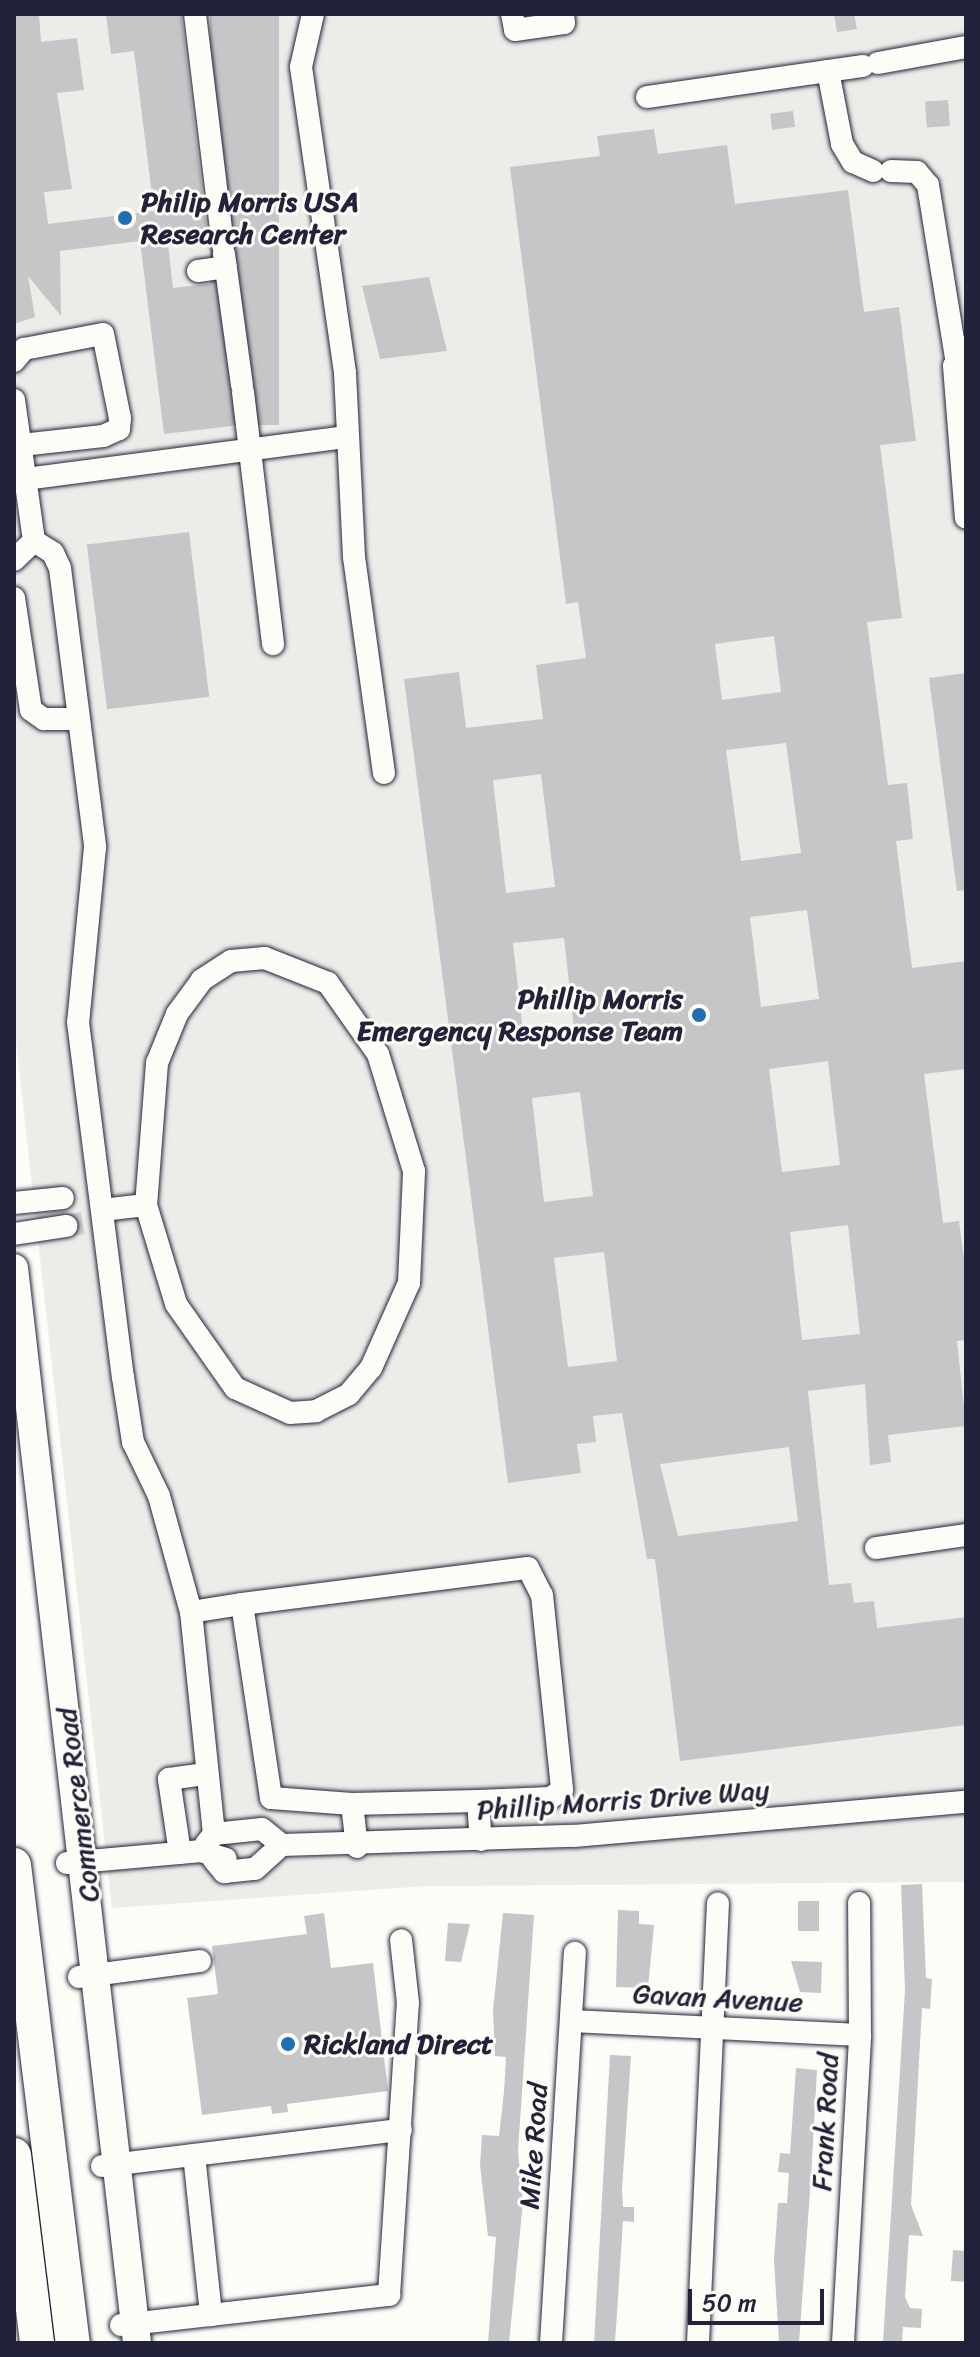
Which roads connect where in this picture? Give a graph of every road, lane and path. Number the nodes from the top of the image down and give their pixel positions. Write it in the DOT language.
graph roads {
  1 [pos="195,14"];
  2 [pos="313,14"];
  3 [pos="512,14"];
  4 [pos="563,14"];
  5 [pos="966,47"];
  6 [pos="828,71"];
  7 [pos="647,97"];
  8 [pos="224,255"];
  9 [pos="198,271"];
  10 [pos="961,352"];
  11 [pos="14,361"];
  12 [pos="14,400"];
  13 [pos="343,437"];
  14 [pos="21,445"];
  15 [pos="249,449"];
  16 [pos="26,479"];
  17 [pos="966,518"];
  18 [pos="34,541"];
  19 [pos="14,560"];
  20 [pos="14,598"];
  21 [pos="273,644"];
  22 [pos="78,719"];
  23 [pos="384,773"];
  24 [pos="14,1203"];
  25 [pos="146,1205"];
  26 [pos="85,1209"];
  27 [pos="14,1234"];
  28 [pos="14,1268"];
  29 [pos="14,1430"];
  30 [pos="966,1535"];
  31 [pos="876,1548"];
  32 [pos="242,1604"];
  33 [pos="191,1612"];
  34 [pos="205,1763"];
  35 [pos="478,1801"];
  36 [pos="966,1802"];
  37 [pos="352,1804"];
  38 [pos="481,1840"];
  39 [pos="357,1847"];
  40 [pos="202,1850"];
  41 [pos="76,1862"];
  42 [pos="14,1865"];
  43 [pos="718,1903"];
  44 [pos="859,1903"];
  45 [pos="401,1940"];
  46 [pos="575,1953"];
  47 [pos="200,1961"];
  48 [pos="88,1976"];
  49 [pos="572,2021"];
  50 [pos="714,2028"];
  51 [pos="860,2035"];
  52 [pos="401,2130"];
  53 [pos="14,2155"];
  54 [pos="194,2155"];
  55 [pos="110,2165"];
  56 [pos="211,2315"];
  57 [pos="129,2334"];
  58 [pos="37,2343"];
  59 [pos="73,2343"];
  60 [pos="551,2343"];
  61 [pos="698,2343"];
  62 [pos="843,2343"];
  1 -- 8 [label="street"];
  2 -- 13 [label="street"];
  3 -- 4 [label="street"];
  5 -- 6 [label="street"];
  6 -- 7 [label="street"];
  6 -- 10 [label="street"];
  8 -- 9 [label="street"];
  8 -- 15 [label="street"];
  10 -- 17 [label="street"];
  11 -- 14 [label="street"];
  12 -- 14 [label="street"];
  13 -- 15 [label="street"];
  13 -- 23 [label="street"];
  14 -- 16 [label="street"];
  15 -- 16 [label="street"];
  15 -- 21 [label="street"];
  16 -- 18 [label="street"];
  18 -- 19 [label="street"];
  18 -- 22 [label="street"];
  20 -- 22 [label="street"];
  22 -- 26 [label="street"];
  24 -- 26 [label="street"];
  25 -- 25 [label="street"];
  25 -- 26 [label="street"];
  26 -- 27 [label="street"];
  26 -- 33 [label="street"];
  28 -- 41 [label="main road, Commerce Road"];
  29 -- 41 [label="main road, Commerce Road"];
  30 -- 31 [label="street"];
  32 -- 33 [label="street"];
  32 -- 35 [label="street"];
  32 -- 37 [label="street"];
  33 -- 34 [label="street"];
  34 -- 40 [label="street"];
  34 -- 40 [label="street"];
  35 -- 37 [label="street"];
  35 -- 38 [label="street"];
  36 -- 38 [label="street, Phillip Morris Drive Way"];
  37 -- 39 [label="street"];
  38 -- 39 [label="street, Phillip Morris Drive Way"];
  39 -- 40 [label="street, Phillip Morris Drive Way"];
  40 -- 41 [label="street, Phillip Morris Drive Way"];
  41 -- 48 [label="main road, Commerce Road"];
  42 -- 59 [label="highway"];
  43 -- 50 [label="street"];
  44 -- 51 [label="street, Frank Road"];
  45 -- 52 [label="street"];
  46 -- 49 [label="street, Mike Road"];
  47 -- 48 [label="street"];
  48 -- 55 [label="main road, Commerce Road"];
  49 -- 50 [label="street, Gavan Avenue"];
  49 -- 60 [label="street, Mike Road"];
  50 -- 51 [label="street, Gavan Avenue"];
  50 -- 61 [label="street"];
  51 -- 62 [label="street, Frank Road"];
  52 -- 54 [label="street"];
  52 -- 56 [label="street"];
  53 -- 58 [label="highway"];
  54 -- 55 [label="street"];
  54 -- 56 [label="street"];
  55 -- 57 [label="main road, Commerce Road"];
  56 -- 57 [label="street"];
}
